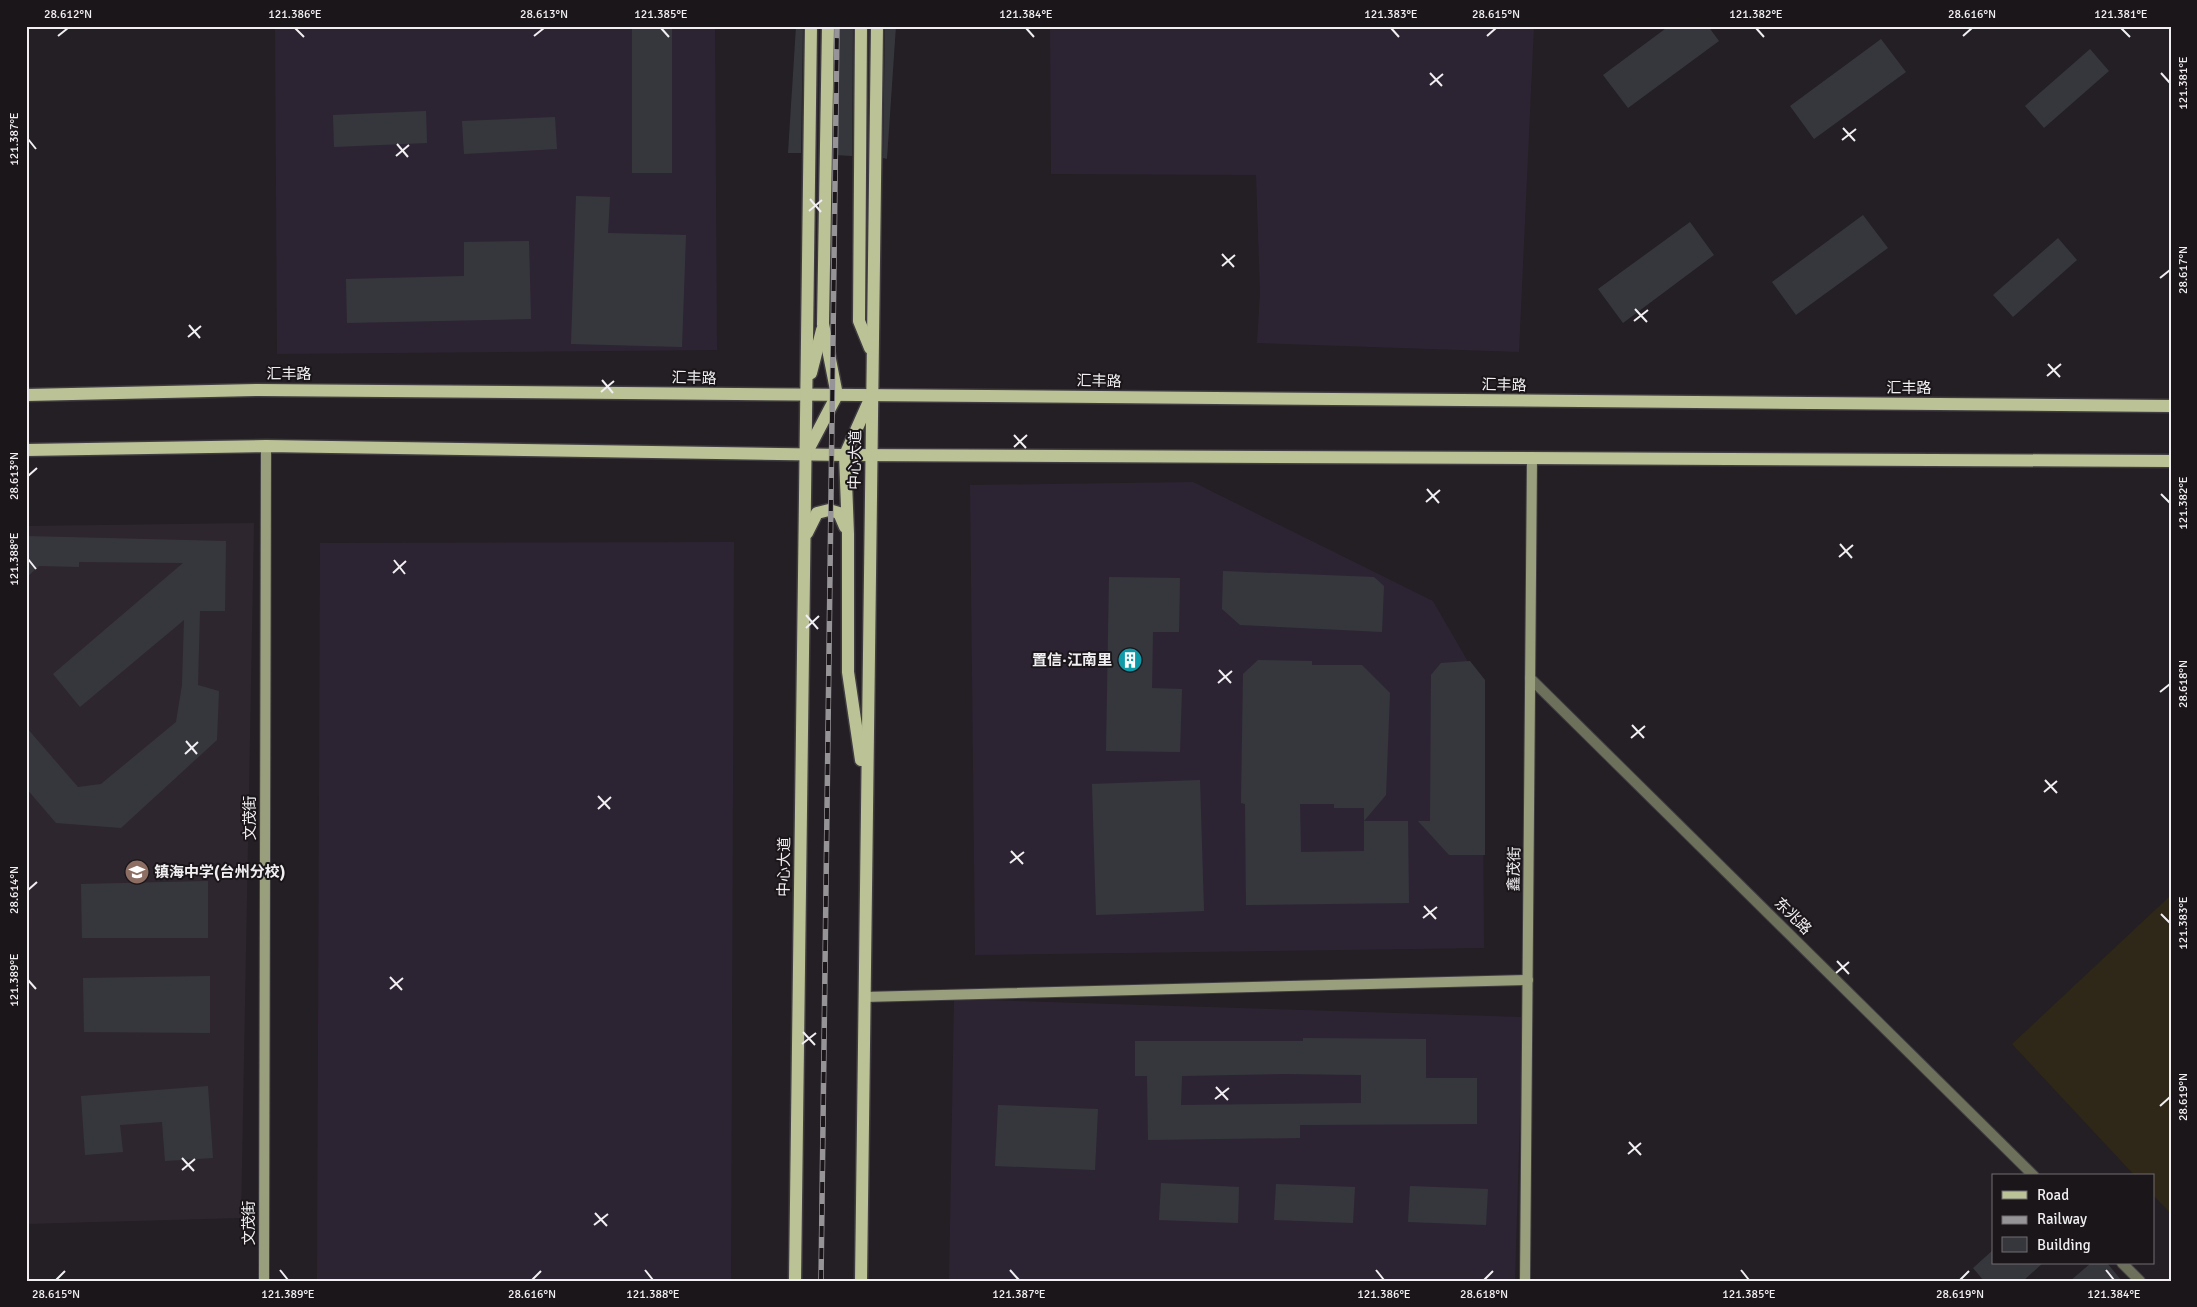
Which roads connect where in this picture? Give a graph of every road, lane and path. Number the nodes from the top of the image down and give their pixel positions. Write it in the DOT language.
graph roads {
  1 [pos="811,26"];
  2 [pos="828,26"];
  3 [pos="862,26"];
  4 [pos="877,26"];
  5 [pos="823,324"];
  6 [pos="872,353"];
  7 [pos="872,394"];
  8 [pos="806,395"];
  9 [pos="837,395"];
  10 [pos="26,396"];
  11 [pos="2171,406"];
  12 [pos="266,446"];
  13 [pos="26,450"];
  14 [pos="805,454"];
  15 [pos="871,454"];
  16 [pos="845,455"];
  17 [pos="1532,457"];
  18 [pos="2171,461"];
  19 [pos="848,534"];
  20 [pos="805,538"];
  21 [pos="1530,678"];
  22 [pos="867,796"];
  23 [pos="1528,980"];
  24 [pos="864,997"];
  25 [pos="2032,1174"];
  26 [pos="2123,1264"];
  27 [pos="264,1281"];
  28 [pos="795,1281"];
  29 [pos="861,1281"];
  30 [pos="1525,1281"];
  31 [pos="2140,1281"];
  1 -- 8 [label="main road, 中心大道"];
  2 -- 5 [label="main road, 中心大道"];
  3 -- 6 [label="main road, 中心大道"];
  4 -- 6 [label="main road, 中心大道"];
  5 -- 8 [label="main road, 中心大道"];
  5 -- 9 [label="main road, 中心大道"];
  6 -- 7 [label="main road, 中心大道"];
  7 -- 9 [label="main road, 汇丰路"];
  7 -- 11 [label="main road, 汇丰路"];
  7 -- 15 [label="main road, 中心大道"];
  7 -- 16 [label="main road, 中心大道"];
  8 -- 9 [label="main road, 汇丰路"];
  8 -- 10 [label="main road, 汇丰路"];
  8 -- 14 [label="main road, 中心大道"];
  9 -- 14 [label="main road, 中心大道"];
  12 -- 13 [label="main road"];
  12 -- 14 [label="main road"];
  12 -- 27 [label="street, 文茂街"];
  14 -- 16 [label="main road"];
  14 -- 20 [label="main road, 中心大道"];
  15 -- 16 [label="main road"];
  15 -- 17 [label="main road"];
  15 -- 22 [label="main road, 中心大道"];
  16 -- 19 [label="main road, 中心大道"];
  17 -- 18 [label="main road"];
  17 -- 21 [label="street, 鑫茂街"];
  19 -- 20 [label="main road"];
  19 -- 22 [label="main road, 中心大道"];
  20 -- 28 [label="main road, 中心大道"];
  21 -- 23 [label="street, 鑫茂街"];
  21 -- 25 [label="street, 东兆路"];
  22 -- 24 [label="main road, 中心大道"];
  23 -- 24 [label="street"];
  23 -- 30 [label="street, 鑫茂街"];
  24 -- 29 [label="main road, 中心大道"];
  26 -- 31 [label="street"];
}
